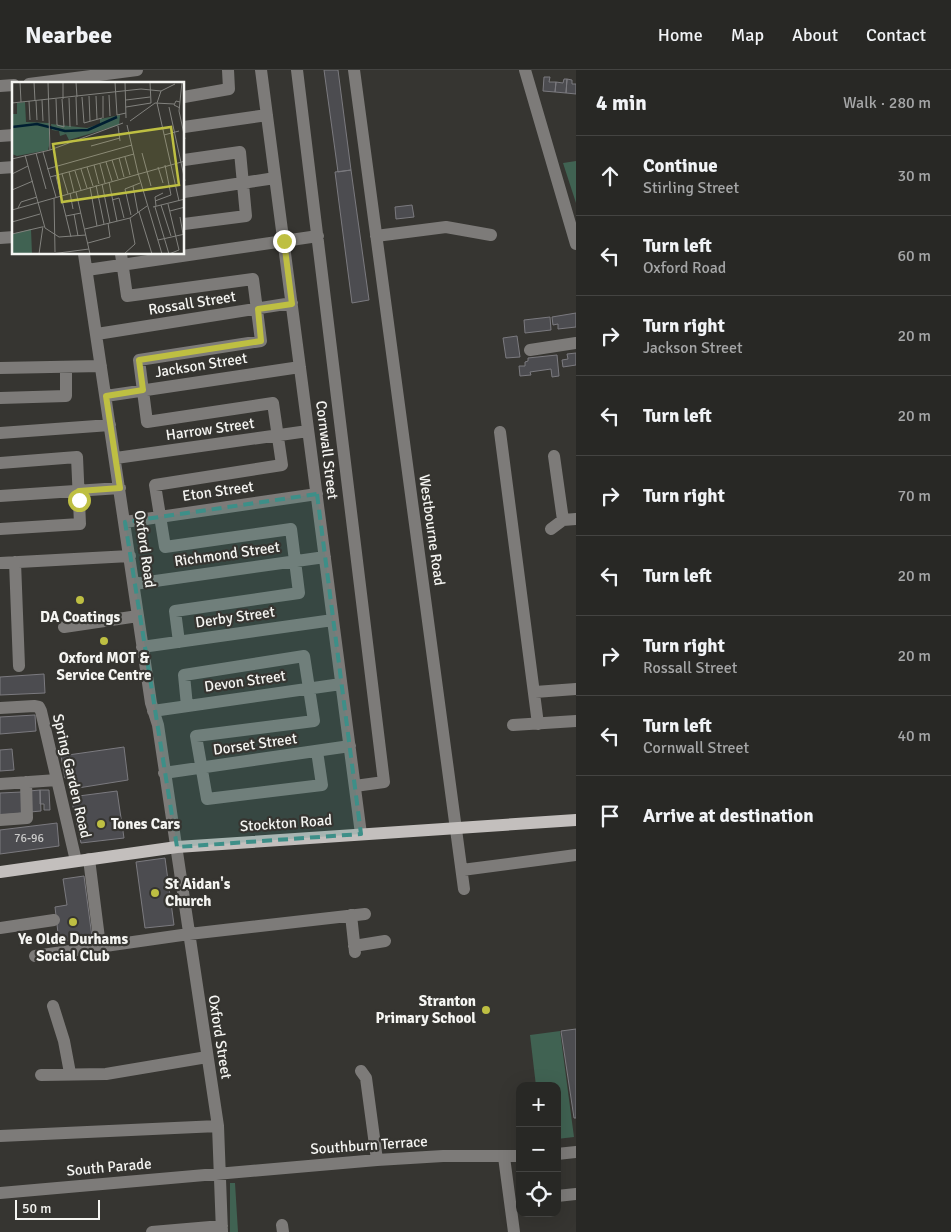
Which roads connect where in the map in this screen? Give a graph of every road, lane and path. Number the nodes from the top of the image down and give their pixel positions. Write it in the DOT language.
graph roads {
  1 [pos="137,70"];
  2 [pos="228,70"];
  3 [pos="261,70"];
  4 [pos="297,70"];
  5 [pos="354,70"];
  6 [pos="525,70"];
  7 [pos="59,78"];
  8 [pos="39,82"];
  9 [pos="185,97"];
  10 [pos="267,115"];
  11 [pos="185,128"];
  12 [pos="185,160"];
  13 [pos="275,178"];
  14 [pos="243,183"];
  15 [pos="185,192"];
  16 [pos="185,224"];
  17 [pos="491,235"];
  18 [pos="318,236"];
  19 [pos="376,236"];
  20 [pos="284,241"];
  21 [pos="576,244"];
  22 [pos="185,252"];
  23 [pos="84,255"];
  24 [pos="158,255"];
  25 [pos="122,259"];
  26 [pos="87,270"];
  27 [pos="292,304"];
  28 [pos="258,309"];
  29 [pos="96,334"];
  30 [pos="576,343"];
  31 [pos="530,350"];
  32 [pos="101,366"];
  33 [pos="66,367"];
  34 [pos="300,367"];
  35 [pos="0,368"];
  36 [pos="143,390"];
  37 [pos="106,396"];
  38 [pos="0,398"];
  39 [pos="110,425"];
  40 [pos="308,431"];
  41 [pos="500,432"];
  42 [pos="0,433"];
  43 [pos="278,435"];
  44 [pos="554,456"];
  45 [pos="116,458"];
  46 [pos="0,463"];
  47 [pos="120,488"];
  48 [pos="79,491"];
  49 [pos="317,494"];
  50 [pos="0,496"];
  51 [pos="160,516"];
  52 [pos="570,520"];
  53 [pos="124,522"];
  54 [pos="0,529"];
  55 [pos="551,530"];
  56 [pos="130,556"];
  57 [pos="325,557"];
  58 [pos="295,561"];
  59 [pos="15,562"];
  60 [pos="0,563"];
  61 [pos="134,584"];
  62 [pos="138,616"];
  63 [pos="333,620"];
  64 [pos="64,627"];
  65 [pos="179,642"];
  66 [pos="142,647"];
  67 [pos="19,666"];
  68 [pos="342,684"];
  69 [pos="310,688"];
  70 [pos="576,689"];
  71 [pos="534,692"];
  72 [pos="187,706"];
  73 [pos="0,708"];
  74 [pos="154,711"];
  75 [pos="576,722"];
  76 [pos="538,724"];
  77 [pos="513,725"];
  78 [pos="350,746"];
  79 [pos="317,751"];
  80 [pos="202,768"];
  81 [pos="164,773"];
  82 [pos="57,780"];
  83 [pos="26,782"];
  84 [pos="0,784"];
  85 [pos="355,786"];
  86 [pos="0,820"];
  87 [pos="576,820"];
  88 [pos="456,828"];
  89 [pos="361,834"];
  90 [pos="176,847"];
  91 [pos="576,855"];
  92 [pos="82,860"];
  93 [pos="462,870"];
  94 [pos="0,872"];
  95 [pos="464,889"];
  96 [pos="364,914"];
  97 [pos="351,915"];
  98 [pos="54,920"];
  99 [pos="0,928"];
  100 [pos="189,934"];
  101 [pos="385,941"];
  102 [pos="100,946"];
  103 [pos="35,956"];
  104 [pos="53,1006"];
  105 [pos="207,1057"];
  106 [pos="361,1071"];
  107 [pos="70,1073"];
  108 [pos="41,1075"];
  109 [pos="218,1126"];
  110 [pos="0,1136"];
  111 [pos="576,1152"];
  112 [pos="561,1154"];
  113 [pos="516,1156"];
  114 [pos="504,1157"];
  115 [pos="377,1160"];
  116 [pos="220,1173"];
  117 [pos="0,1193"];
  118 [pos="576,1194"];
  119 [pos="561,1196"];
  120 [pos="515,1200"];
  121 [pos="222,1229"];
  122 [pos="152,1232"];
  123 [pos="514,1232"];
  1 -- 7 [label="street"];
  2 -- 9 [label="street"];
  3 -- 10 [label="street, Cornwall Street"];
  4 -- 18 [label="street"];
  5 -- 19 [label="street, Westbourne Road"];
  6 -- 21 [label="street"];
  7 -- 8 [label="street"];
  10 -- 11 [label="street"];
  10 -- 13 [label="street, Cornwall Street"];
  12 -- 14 [label="street"];
  13 -- 14 [label="street"];
  13 -- 20 [label="street, Cornwall Street"];
  14 -- 15 [label="street"];
  14 -- 16 [label="street"];
  17 -- 19 [label="street"];
  18 -- 20 [label="street"];
  18 -- 85 [label="street"];
  19 -- 88 [label="street, Westbourne Road"];
  20 -- 22 [label="street"];
  20 -- 27 [label="street, Cornwall Street"];
  23 -- 26 [label="street, Oxford Road"];
  24 -- 25 [label="street"];
  25 -- 26 [label="street"];
  25 -- 28 [label="street"];
  26 -- 29 [label="street, Oxford Road"];
  27 -- 28 [label="street, Rossall Street"];
  27 -- 34 [label="street, Cornwall Street"];
  28 -- 29 [label="street, Rossall Street"];
  28 -- 36 [label="street"];
  29 -- 32 [label="street, Oxford Road"];
  30 -- 31 [label="street"];
  32 -- 33 [label="street"];
  32 -- 37 [label="street, Oxford Road"];
  33 -- 35 [label="street"];
  33 -- 38 [label="street"];
  34 -- 36 [label="street, Jackson Street"];
  34 -- 40 [label="street, Cornwall Street"];
  36 -- 37 [label="street, Jackson Street"];
  36 -- 43 [label="street"];
  37 -- 39 [label="street, Oxford Road"];
  39 -- 42 [label="street"];
  39 -- 45 [label="street, Oxford Road"];
  40 -- 43 [label="street, Harrow Street"];
  40 -- 49 [label="street, Cornwall Street"];
  41 -- 71 [label="street"];
  43 -- 45 [label="street, Harrow Street"];
  43 -- 51 [label="street"];
  44 -- 52 [label="street"];
  45 -- 47 [label="street, Oxford Road"];
  46 -- 48 [label="street"];
  47 -- 48 [label="street"];
  47 -- 53 [label="street, Oxford Road"];
  48 -- 50 [label="street"];
  48 -- 54 [label="street"];
  49 -- 51 [label="street, Eton Street"];
  49 -- 57 [label="street, Cornwall Street"];
  51 -- 53 [label="street, Eton Street"];
  51 -- 58 [label="street"];
  52 -- 55 [label="street"];
  53 -- 56 [label="street, Oxford Road"];
  56 -- 59 [label="street"];
  56 -- 61 [label="street, Oxford Road"];
  57 -- 58 [label="street, Richmond Street"];
  57 -- 63 [label="street, Cornwall Street"];
  58 -- 61 [label="street, Richmond Street"];
  58 -- 65 [label="street"];
  59 -- 60 [label="street"];
  59 -- 67 [label="street"];
  61 -- 62 [label="street, Oxford Road"];
  62 -- 64 [label="street"];
  62 -- 66 [label="street, Oxford Road"];
  63 -- 65 [label="street, Derby Street"];
  63 -- 68 [label="street, Cornwall Street"];
  65 -- 66 [label="street, Derby Street"];
  66 -- 74 [label="street, Oxford Road"];
  68 -- 69 [label="street, Devon Street"];
  68 -- 78 [label="street, Cornwall Street"];
  69 -- 72 [label="street, Devon Street"];
  69 -- 72 [label="street"];
  69 -- 80 [label="street"];
  70 -- 71 [label="street"];
  71 -- 76 [label="street"];
  72 -- 74 [label="street, Devon Street"];
  73 -- 82 [label="street, Spring Garden Road"];
  74 -- 81 [label="street, Oxford Road"];
  75 -- 76 [label="street"];
  76 -- 77 [label="street"];
  78 -- 79 [label="street, Dorset Street"];
  78 -- 85 [label="street, Cornwall Street"];
  79 -- 80 [label="street, Dorset Street"];
  79 -- 80 [label="street"];
  80 -- 81 [label="street, Dorset Street"];
  81 -- 90 [label="street, Oxford Road"];
  82 -- 83 [label="street"];
  82 -- 92 [label="street, Spring Garden Road"];
  83 -- 84 [label="street"];
  83 -- 86 [label="street"];
  85 -- 89 [label="street, Cornwall Street"];
  87 -- 88 [label="main road, Stockton Road"];
  88 -- 89 [label="main road, Stockton Road"];
  88 -- 93 [label="street, Westbourne Road"];
  89 -- 90 [label="main road, Stockton Road"];
  90 -- 92 [label="main road, Stockton Road"];
  90 -- 100 [label="street, Oxford Street"];
  91 -- 93 [label="street"];
  92 -- 94 [label="main road, Stockton Road"];
  92 -- 102 [label="street, Spring Garden Road"];
  93 -- 95 [label="street, Westbourne Road"];
  96 -- 97 [label="street"];
  97 -- 100 [label="street"];
  97 -- 101 [label="street"];
  98 -- 99 [label="street"];
  100 -- 102 [label="street"];
  100 -- 105 [label="street, Oxford Street"];
  102 -- 103 [label="street"];
  104 -- 107 [label="street"];
  105 -- 107 [label="street"];
  105 -- 109 [label="street, Oxford Street"];
  106 -- 115 [label="street"];
  107 -- 108 [label="street"];
  109 -- 110 [label="street"];
  109 -- 116 [label="street, Oxford Street"];
  111 -- 112 [label="street"];
  113 -- 114 [label="street, Southburn Terrace"];
  114 -- 115 [label="street, Southburn Terrace"];
  114 -- 120 [label="street"];
  115 -- 116 [label="street, Southburn Terrace"];
  116 -- 117 [label="street, South Parade"];
  116 -- 121 [label="street, Oxford Street"];
  118 -- 119 [label="street"];
  120 -- 123 [label="street"];
  121 -- 122 [label="street"];
}
